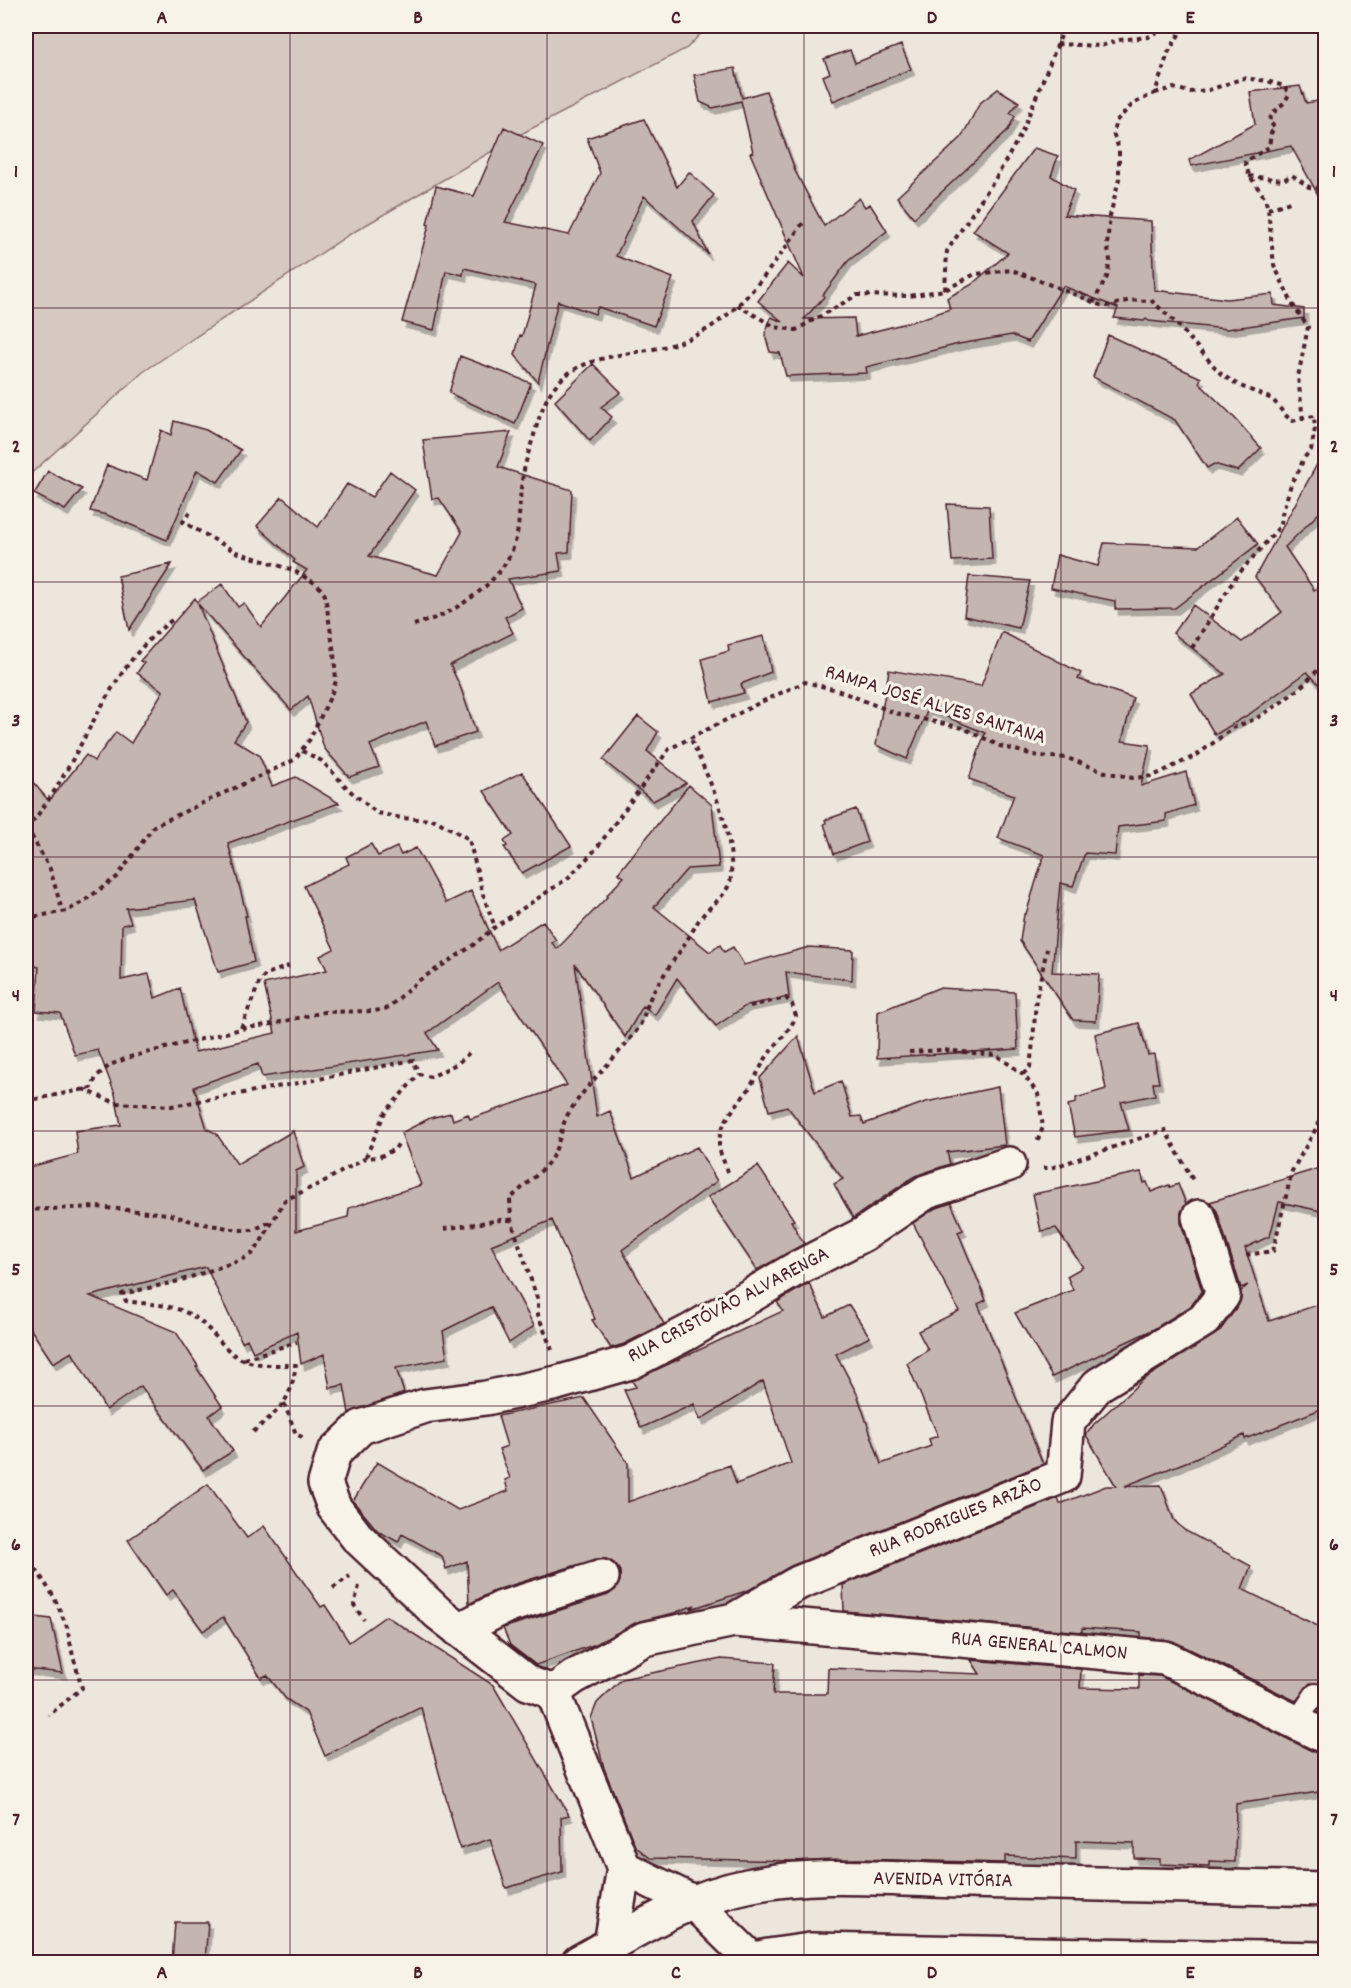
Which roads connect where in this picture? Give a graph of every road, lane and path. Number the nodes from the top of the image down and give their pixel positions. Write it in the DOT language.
graph roads {
  1 [pos="1065,26"];
  2 [pos="1166,26"];
  3 [pos="1184,26"];
  4 [pos="1057,44"];
  5 [pos="1155,93"];
  6 [pos="1249,176"];
  7 [pos="1326,189"];
  8 [pos="1290,202"];
  9 [pos="1268,209"];
  10 [pos="803,222"];
  11 [pos="945,290"];
  12 [pos="1093,303"];
  13 [pos="737,305"];
  14 [pos="1326,413"];
  15 [pos="1314,417"];
  16 [pos="1303,420"];
  17 [pos="191,512"];
  18 [pos="175,618"];
  19 [pos="414,626"];
  20 [pos="159,629"];
  21 [pos="167,631"];
  22 [pos="1192,648"];
  23 [pos="1326,662"];
  24 [pos="690,737"];
  25 [pos="302,751"];
  26 [pos="26,829"];
  27 [pos="62,910"];
  28 [pos="26,918"];
  29 [pos="495,927"];
  30 [pos="1047,949"];
  31 [pos="290,966"];
  32 [pos="746,1007"];
  33 [pos="241,1029"];
  34 [pos="909,1052"];
  35 [pos="469,1053"];
  36 [pos="419,1074"];
  37 [pos="1023,1074"];
  38 [pos="83,1089"];
  39 [pos="26,1101"];
  40 [pos="1326,1111"];
  41 [pos="400,1141"];
  42 [pos="366,1158"];
  43 [pos="1010,1164"];
  44 [pos="728,1172"];
  45 [pos="26,1210"];
  46 [pos="1199,1217"];
  47 [pos="274,1220"];
  48 [pos="511,1220"];
  49 [pos="444,1229"];
  50 [pos="1213,1261"];
  51 [pos="297,1342"];
  52 [pos="553,1356"];
  53 [pos="243,1359"];
  54 [pos="253,1432"];
  55 [pos="26,1554"];
  56 [pos="354,1573"];
  57 [pos="602,1578"];
  58 [pos="798,1583"];
  59 [pos="333,1588"];
  60 [pos="734,1620"];
  61 [pos="822,1628"];
  62 [pos="459,1630"];
  63 [pos="553,1692"];
  64 [pos="1315,1694"];
  65 [pos="50,1715"];
  66 [pos="1297,1721"];
  67 [pos="1326,1737"];
  68 [pos="624,1868"];
  69 [pos="1326,1888"];
  70 [pos="693,1902"];
  71 [pos="611,1944"];
  72 [pos="1121,1959"];
  73 [pos="1326,1959"];
  74 [pos="747,1961"];
  75 [pos="579,1962"];
  1 -- 4 [label="path"];
  2 -- 4 [label="path"];
  3 -- 5 [label="path"];
  4 -- 11 [label="path"];
  5 -- 6 [label="path"];
  5 -- 12 [label="path"];
  6 -- 7 [label="path"];
  6 -- 9 [label="path"];
  8 -- 9 [label="path"];
  9 -- 16 [label="path"];
  10 -- 13 [label="path"];
  11 -- 12 [label="path"];
  11 -- 13 [label="path"];
  12 -- 16 [label="path"];
  13 -- 19 [label="path"];
  14 -- 15 [label="path"];
  15 -- 16 [label="path"];
  15 -- 22 [label="path"];
  17 -- 25 [label="path"];
  18 -- 20 [label="path"];
  20 -- 21 [label="path"];
  20 -- 26 [label="path"];
  23 -- 24 [label="path, RAMPA JOSÉ ALVES SANTANA"];
  24 -- 29 [label="path, RAMPA JOSÉ ALVES SANTANA"];
  24 -- 48 [label="path"];
  25 -- 27 [label="path"];
  25 -- 29 [label="path"];
  26 -- 27 [label="path"];
  27 -- 28 [label="path"];
  29 -- 33 [label="path, RAMPA JOSÉ ALVES SANTANA"];
  30 -- 37 [label="path"];
  31 -- 33 [label="path"];
  32 -- 44 [label="path"];
  33 -- 38 [label="path, RAMPA JOSÉ ALVES SANTANA"];
  34 -- 37 [label="path"];
  35 -- 36 [label="path"];
  36 -- 38 [label="path"];
  36 -- 42 [label="path"];
  37 -- 43 [label="path"];
  38 -- 39 [label="path"];
  40 -- 50 [label="path"];
  41 -- 42 [label="path"];
  42 -- 47 [label="path"];
  43 -- 46 [label="path"];
  43 -- 62 [label="street, RUA CRISTÓVÃO ALVARENGA"];
  45 -- 47 [label="path"];
  46 -- 50 [label="street, RUA RODRIGUES ARZÃO"];
  47 -- 53 [label="path"];
  48 -- 49 [label="path"];
  48 -- 52 [label="path"];
  50 -- 58 [label="street, RUA RODRIGUES ARZÃO"];
  51 -- 53 [label="path"];
  53 -- 54 [label="path"];
  55 -- 65 [label="path"];
  56 -- 59 [label="path"];
  57 -- 62 [label="street"];
  58 -- 60 [label="street, RUA RODRIGUES ARZÃO"];
  58 -- 61 [label="street"];
  60 -- 61 [label="street, RUA GENERAL CALMON"];
  60 -- 63 [label="street, RUA RODRIGUES ARZÃO"];
  61 -- 66 [label="street, RUA GENERAL CALMON"];
  62 -- 63 [label="street"];
  63 -- 68 [label="street"];
  64 -- 66 [label="lane"];
  66 -- 67 [label="street, RUA GENERAL CALMON"];
  68 -- 70 [label="street"];
  68 -- 71 [label="street"];
  69 -- 70 [label="street, AVENIDA VITÓRIA"];
  70 -- 71 [label="street, AVENIDA VITÓRIA"];
  70 -- 74 [label="street"];
  71 -- 75 [label="street, AVENIDA VITÓRIA"];
  72 -- 73 [label="street"];
  72 -- 74 [label="street"];
}
